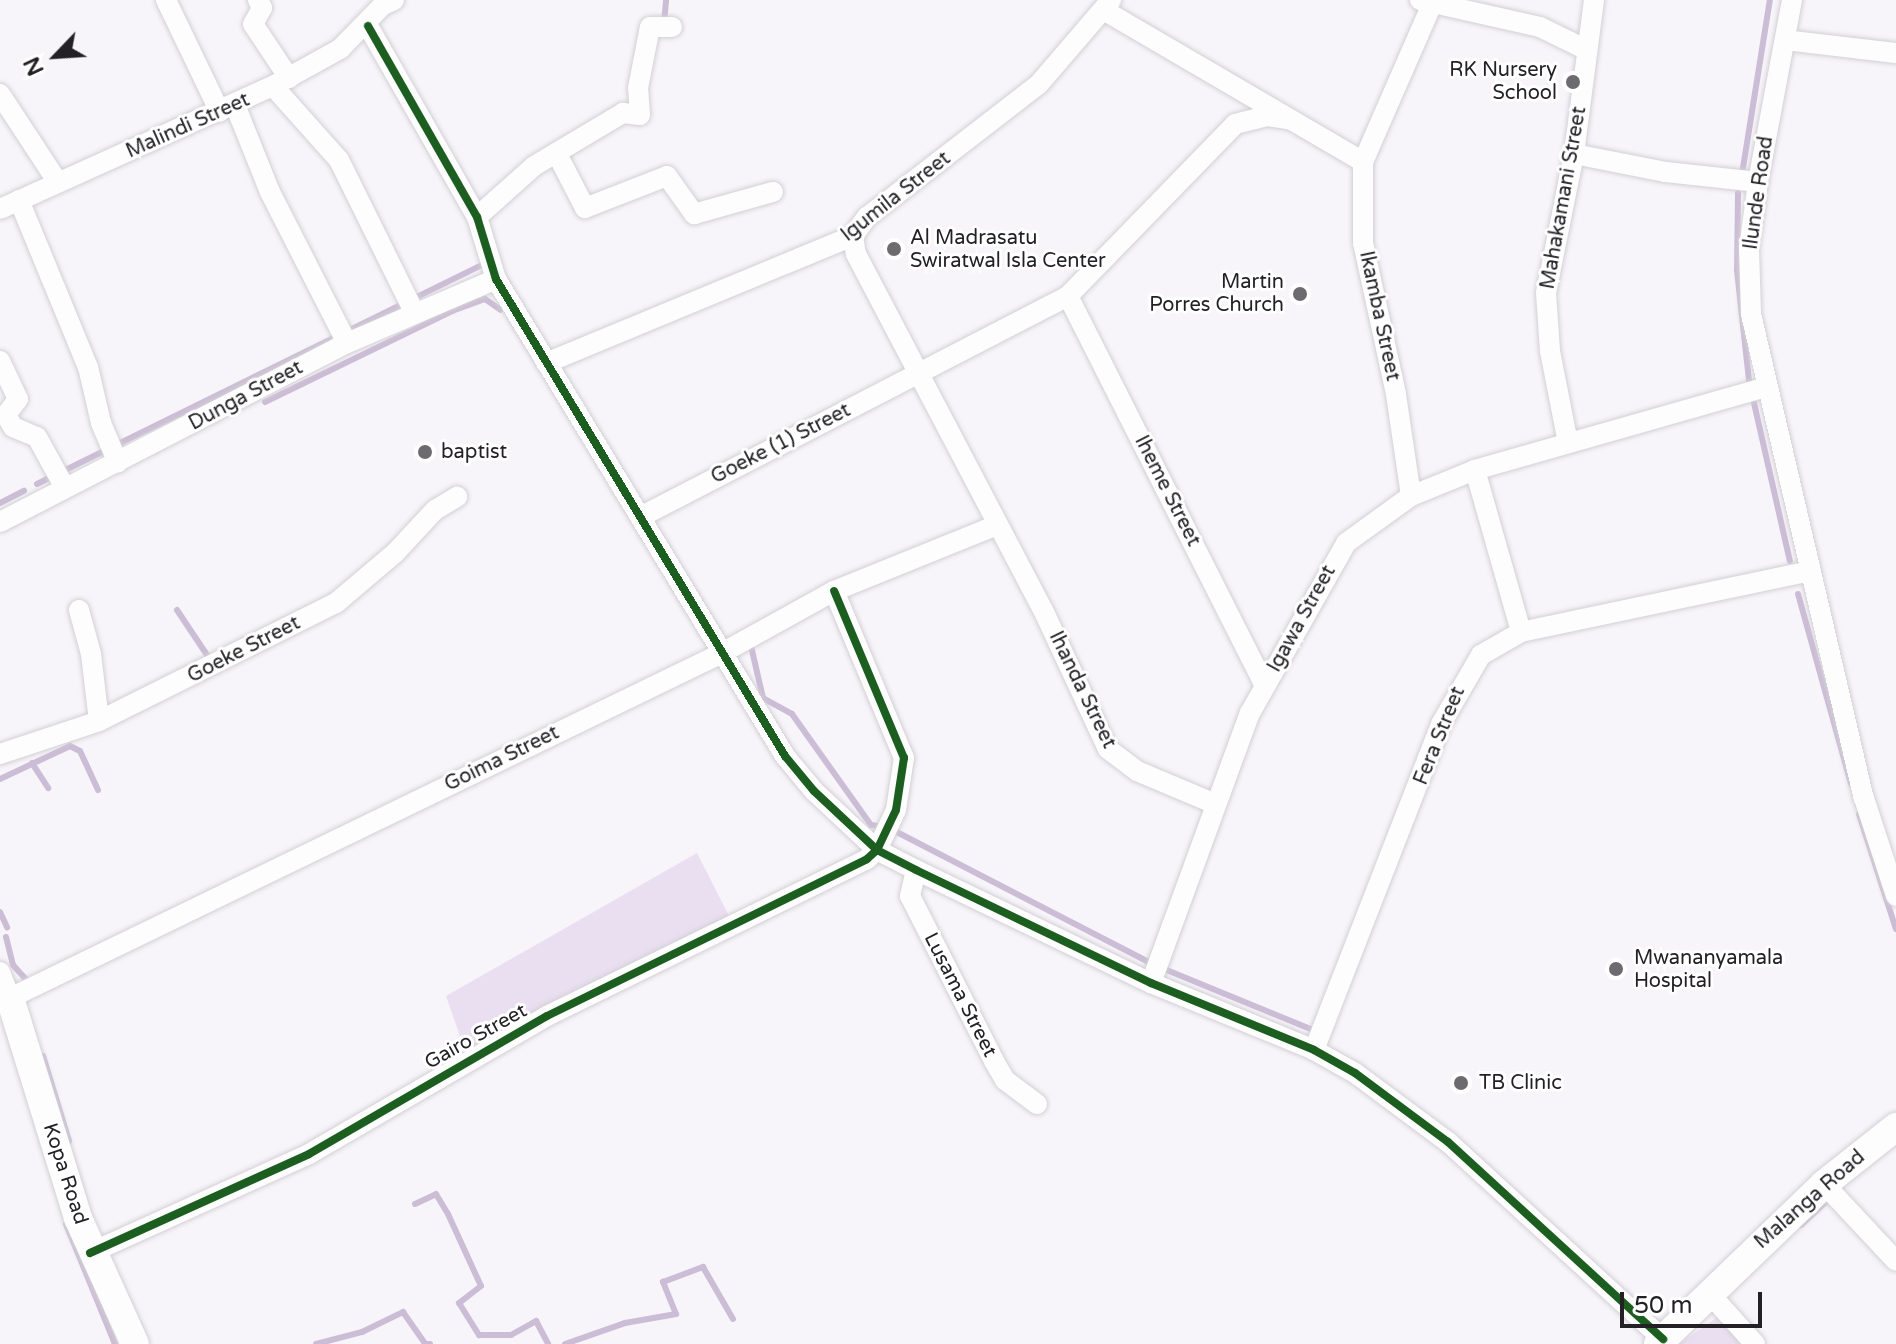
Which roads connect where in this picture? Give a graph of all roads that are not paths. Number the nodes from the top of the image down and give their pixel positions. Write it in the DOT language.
graph roads {
  1 [pos="166,0"];
  2 [pos="258,0"];
  3 [pos="1594,0"];
  4 [pos="1792,0"];
  5 [pos="386,2"];
  6 [pos="1426,3"];
  7 [pos="1108,6"];
  8 [pos="368,26"];
  9 [pos="672,27"];
  10 [pos="1785,40"];
  11 [pos="1585,49"];
  12 [pos="1896,53"];
  13 [pos="281,82"];
  14 [pos="0,94"];
  15 [pos="228,109"];
  16 [pos="1288,119"];
  17 [pos="557,154"];
  18 [pos="1574,154"];
  19 [pos="1363,162"];
  20 [pos="57,181"];
  21 [pos="1758,182"];
  22 [pos="773,192"];
  23 [pos="19,200"];
  24 [pos="0,209"];
  25 [pos="477,217"];
  26 [pos="853,236"];
  27 [pos="496,279"];
  28 [pos="1068,296"];
  29 [pos="414,312"];
  30 [pos="347,343"];
  31 [pos="0,361"];
  32 [pos="546,363"];
  33 [pos="920,373"];
  34 [pos="1766,387"];
  35 [pos="1568,443"];
  36 [pos="118,463"];
  37 [pos="1475,470"];
  38 [pos="65,488"];
  39 [pos="1411,496"];
  40 [pos="457,497"];
  41 [pos="642,516"];
  42 [pos="0,522"];
  43 [pos="997,525"];
  44 [pos="1811,571"];
  45 [pos="834,591"];
  46 [pos="79,610"];
  47 [pos="1521,632"];
  48 [pos="724,652"];
  49 [pos="1265,686"];
  50 [pos="99,721"];
  51 [pos="0,754"];
  52 [pos="1215,804"];
  53 [pos="877,850"];
  54 [pos="916,870"];
  55 [pos="1896,896"];
  56 [pos="1151,983"];
  57 [pos="5,985"];
  58 [pos="1314,1050"];
  59 [pos="1037,1104"];
  60 [pos="1896,1127"];
  61 [pos="1824,1184"];
  62 [pos="90,1253"];
  63 [pos="1896,1261"];
  64 [pos="1708,1292"];
  65 [pos="1660,1342"];
  66 [pos="135,1344"];
  67 [pos="1755,1344"];
  1 -- 15 [label="street"];
  2 -- 13 [label="street"];
  3 -- 11 [label="street, Mahakamani Street"];
  4 -- 10 [label="street, Ilunde Road"];
  5 -- 8 [label="street, Malindi Street"];
  6 -- 11 [label="street"];
  6 -- 19 [label="street, Ikamba Street"];
  7 -- 16 [label="street"];
  7 -- 26 [label="street, Igumila Street"];
  8 -- 13 [label="street, Malindi Street"];
  8 -- 25 [label="street"];
  9 -- 17 [label="street"];
  10 -- 12 [label="street"];
  10 -- 21 [label="street, Ilunde Road"];
  11 -- 18 [label="street, Mahakamani Street"];
  13 -- 15 [label="street, Malindi Street"];
  13 -- 29 [label="street"];
  14 -- 20 [label="street"];
  15 -- 20 [label="street, Malindi Street"];
  15 -- 30 [label="street"];
  16 -- 19 [label="street"];
  16 -- 28 [label="street, Goeke (1) Street"];
  17 -- 22 [label="street"];
  17 -- 25 [label="street"];
  18 -- 21 [label="street"];
  18 -- 35 [label="street, Mahakamani Street"];
  19 -- 39 [label="street, Ikamba Street"];
  20 -- 23 [label="street, Malindi Street"];
  21 -- 34 [label="street, Ilunde Road"];
  23 -- 24 [label="street, Malindi Street"];
  23 -- 36 [label="street"];
  25 -- 27 [label="street"];
  26 -- 32 [label="street, Igumila Street"];
  26 -- 33 [label="street, Ihanda Street"];
  27 -- 29 [label="street, Dunga Street"];
  27 -- 32 [label="street"];
  28 -- 33 [label="street, Goeke (1) Street"];
  28 -- 49 [label="street, Iheme Street"];
  29 -- 30 [label="street, Dunga Street"];
  30 -- 36 [label="street, Dunga Street"];
  31 -- 38 [label="street"];
  32 -- 41 [label="street"];
  33 -- 41 [label="street, Goeke (1) Street"];
  33 -- 43 [label="street, Ihanda Street"];
  34 -- 35 [label="street, Igawa Street"];
  34 -- 44 [label="street, Ilunde Road"];
  35 -- 37 [label="street, Igawa Street"];
  36 -- 38 [label="street, Dunga Street"];
  37 -- 39 [label="street, Igawa Street"];
  37 -- 47 [label="street"];
  38 -- 42 [label="street, Dunga Street"];
  39 -- 49 [label="street, Igawa Street"];
  40 -- 50 [label="street, Goeke Street"];
  41 -- 48 [label="street"];
  43 -- 45 [label="street, Goima Street"];
  43 -- 52 [label="street, Ihanda Street"];
  44 -- 47 [label="street, Fera Street"];
  44 -- 55 [label="street, Ilunde Road"];
  45 -- 48 [label="street, Goima Street"];
  45 -- 53 [label="street"];
  46 -- 50 [label="street"];
  47 -- 58 [label="street, Fera Street"];
  48 -- 53 [label="street"];
  48 -- 57 [label="street, Goima Street"];
  49 -- 52 [label="street, Igawa Street"];
  50 -- 51 [label="street, Goeke Street"];
  52 -- 56 [label="street, Igawa Street"];
  53 -- 54 [label="street"];
  53 -- 62 [label="street, Gairo Street"];
  54 -- 56 [label="street"];
  54 -- 59 [label="street, Lusama Street"];
  56 -- 58 [label="street"];
  57 -- 62 [label="street, Kopa Road"];
  58 -- 65 [label="street"];
  60 -- 61 [label="street, Malanga Road"];
  61 -- 63 [label="street"];
  61 -- 64 [label="street, Malanga Road"];
  62 -- 66 [label="street, Kopa Road"];
  64 -- 65 [label="street, Malanga Road"];
  64 -- 67 [label="street"];
}
